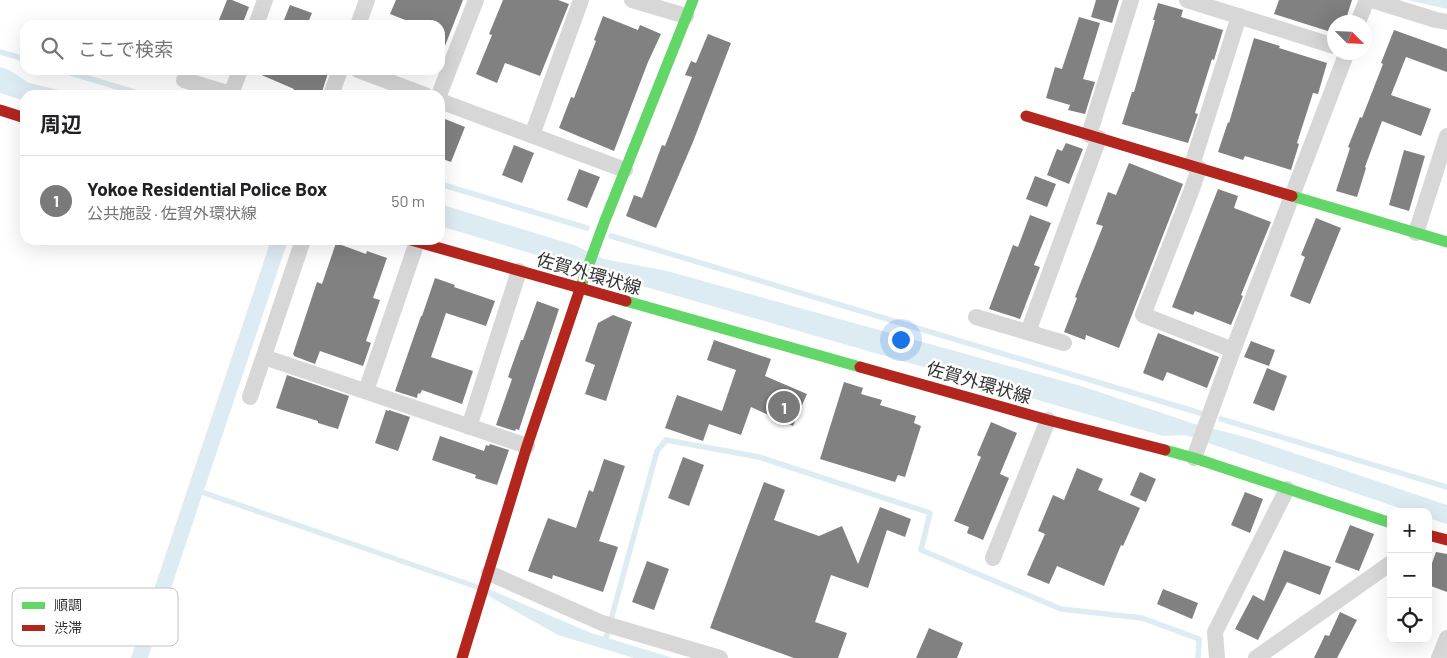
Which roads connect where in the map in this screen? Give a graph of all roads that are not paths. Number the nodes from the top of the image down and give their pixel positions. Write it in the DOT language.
graph roads {
  1 [pos="266,0"];
  2 [pos="367,0"];
  3 [pos="476,0"];
  4 [pos="581,0"];
  5 [pos="632,0"];
  6 [pos="693,0"];
  7 [pos="1131,0"];
  8 [pos="1187,0"];
  9 [pos="1367,0"];
  10 [pos="1372,0"];
  11 [pos="1361,15"];
  12 [pos="686,16"];
  13 [pos="1239,16"];
  14 [pos="258,20"];
  15 [pos="360,20"];
  16 [pos="1447,22"];
  17 [pos="1327,44"];
  18 [pos="1344,60"];
  19 [pos="239,75"];
  20 [pos="338,75"];
  21 [pos="371,75"];
  22 [pos="184,80"];
  23 [pos="217,90"];
  24 [pos="234,90"];
  25 [pos="333,90"];
  26 [pos="412,90"];
  27 [pos="441,90"];
  28 [pos="445,103"];
  29 [pos="0,110"];
  30 [pos="20,116"];
  31 [pos="1026,116"];
  32 [pos="532,135"];
  33 [pos="1094,136"];
  34 [pos="1447,136"];
  35 [pos="1195,167"];
  36 [pos="625,170"];
  37 [pos="1292,196"];
  38 [pos="1416,233"];
  39 [pos="1447,242"];
  40 [pos="301,245"];
  41 [pos="413,245"];
  42 [pos="428,245"];
  43 [pos="519,272"];
  44 [pos="581,285"];
  45 [pos="976,318"];
  46 [pos="1028,332"];
  47 [pos="1064,342"];
  48 [pos="1233,350"];
  49 [pos="264,356"];
  50 [pos="366,391"];
  51 [pos="250,397"];
  52 [pos="1048,420"];
  53 [pos="469,427"];
  54 [pos="527,446"];
  55 [pos="1196,451"];
  56 [pos="1287,489"];
  57 [pos="1387,522"];
  58 [pos="1432,536"];
  59 [pos="1447,540"];
  60 [pos="993,558"];
  61 [pos="1387,567"];
  62 [pos="488,577"];
  63 [pos="1447,638"];
  64 [pos="462,658"];
  65 [pos="720,658"];
  66 [pos="1217,658"];
  67 [pos="1256,658"];
  68 [pos="1439,658"];
  1 -- 14 [label="street"];
  2 -- 15 [label="street"];
  3 -- 27 [label="street"];
  4 -- 32 [label="street"];
  5 -- 12 [label="street"];
  6 -- 12 [label="street"];
  7 -- 33 [label="street"];
  8 -- 13 [label="street"];
  9 -- 11 [label="street"];
  10 -- 16 [label="street"];
  12 -- 36 [label="street"];
  13 -- 17 [label="street"];
  13 -- 35 [label="street"];
  18 -- 37 [label="street"];
  19 -- 24 [label="street"];
  20 -- 25 [label="street"];
  21 -- 26 [label="street"];
  22 -- 23 [label="street"];
  28 -- 32 [label="street"];
  29 -- 30 [label="street"];
  31 -- 33 [label="street"];
  32 -- 36 [label="street"];
  33 -- 35 [label="street"];
  33 -- 46 [label="street"];
  34 -- 38 [label="street"];
  35 -- 37 [label="street"];
  35 -- 48 [label="street"];
  36 -- 44 [label="street"];
  37 -- 38 [label="street"];
  37 -- 48 [label="street"];
  38 -- 39 [label="street"];
  40 -- 49 [label="street"];
  41 -- 50 [label="street"];
  42 -- 43 [label="street, 佐賀外環状線"];
  43 -- 44 [label="street, 佐賀外環状線"];
  43 -- 53 [label="street"];
  44 -- 52 [label="street, 佐賀外環状線"];
  44 -- 54 [label="street"];
  45 -- 46 [label="street"];
  46 -- 47 [label="street"];
  48 -- 55 [label="street"];
  49 -- 50 [label="street"];
  49 -- 51 [label="street"];
  50 -- 53 [label="street"];
  52 -- 55 [label="street, 佐賀外環状線"];
  52 -- 60 [label="street"];
  53 -- 54 [label="street"];
  54 -- 62 [label="street"];
  55 -- 56 [label="street, 佐賀外環状線"];
  56 -- 57 [label="street, 佐賀外環状線"];
  56 -- 66 [label="street"];
  58 -- 59 [label="street"];
  61 -- 67 [label="street"];
  62 -- 64 [label="street"];
  62 -- 65 [label="street"];
  63 -- 68 [label="street"];
}
